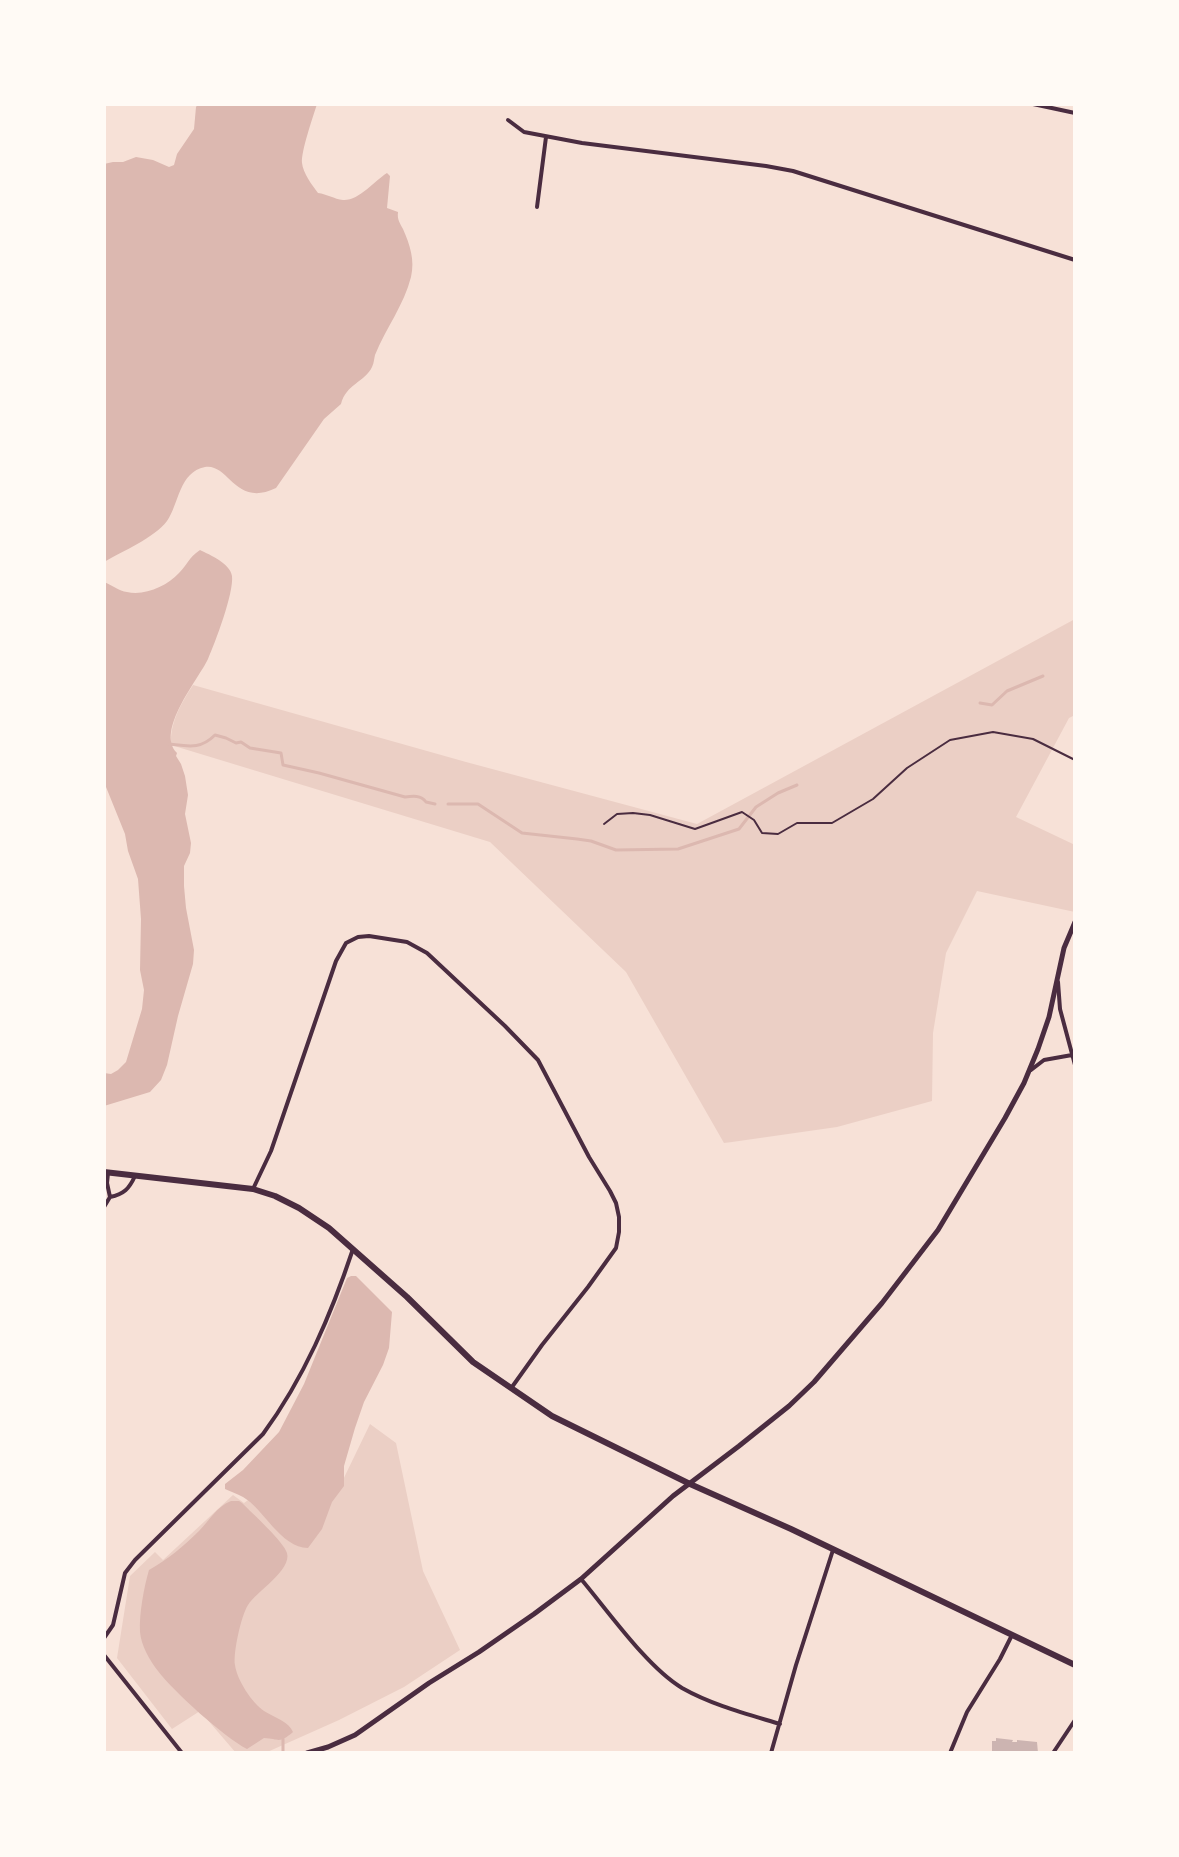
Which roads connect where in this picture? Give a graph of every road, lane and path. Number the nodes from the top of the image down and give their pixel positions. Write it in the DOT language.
graph roads {
  1 [pos="1033,104"];
  2 [pos="1075,113"];
  3 [pos="508,120"];
  4 [pos="546,137"];
  5 [pos="537,207"];
  6 [pos="1075,260"];
  7 [pos="1075,760"];
  8 [pos="604,824"];
  9 [pos="1075,922"];
  10 [pos="1058,982"];
  11 [pos="1072,1055"];
  12 [pos="1075,1065"];
  13 [pos="1029,1072"];
  14 [pos="106,1173"];
  15 [pos="135,1176"];
  16 [pos="253,1189"];
  17 [pos="110,1197"];
  18 [pos="104,1207"];
  19 [pos="353,1249"];
  20 [pos="511,1389"];
  21 [pos="690,1484"];
  22 [pos="833,1550"];
  23 [pos="581,1579"];
  24 [pos="1012,1635"];
  25 [pos="104,1638"];
  26 [pos="104,1655"];
  27 [pos="1075,1665"];
  28 [pos="1075,1720"];
  29 [pos="780,1724"];
  30 [pos="182,1753"];
  31 [pos="307,1753"];
  32 [pos="771,1753"];
  33 [pos="950,1753"];
  34 [pos="1053,1753"];
  1 -- 2 [label="street"];
  3 -- 4 [label="street"];
  4 -- 5 [label="street"];
  4 -- 6 [label="street"];
  7 -- 8 [label="path"];
  9 -- 10 [label="street"];
  10 -- 11 [label="street"];
  10 -- 13 [label="street"];
  11 -- 12 [label="street"];
  11 -- 13 [label="street"];
  13 -- 21 [label="street"];
  14 -- 15 [label="main road"];
  14 -- 17 [label="street"];
  15 -- 16 [label="main road"];
  15 -- 17 [label="street"];
  16 -- 19 [label="main road"];
  16 -- 20 [label="street"];
  17 -- 18 [label="street"];
  19 -- 20 [label="main road"];
  19 -- 25 [label="street"];
  20 -- 21 [label="main road"];
  21 -- 22 [label="main road"];
  21 -- 23 [label="street"];
  22 -- 24 [label="main road"];
  22 -- 29 [label="street"];
  23 -- 29 [label="street"];
  23 -- 31 [label="street"];
  24 -- 27 [label="main road"];
  24 -- 33 [label="street"];
  26 -- 30 [label="street"];
  28 -- 34 [label="street"];
  29 -- 32 [label="street"];
}
